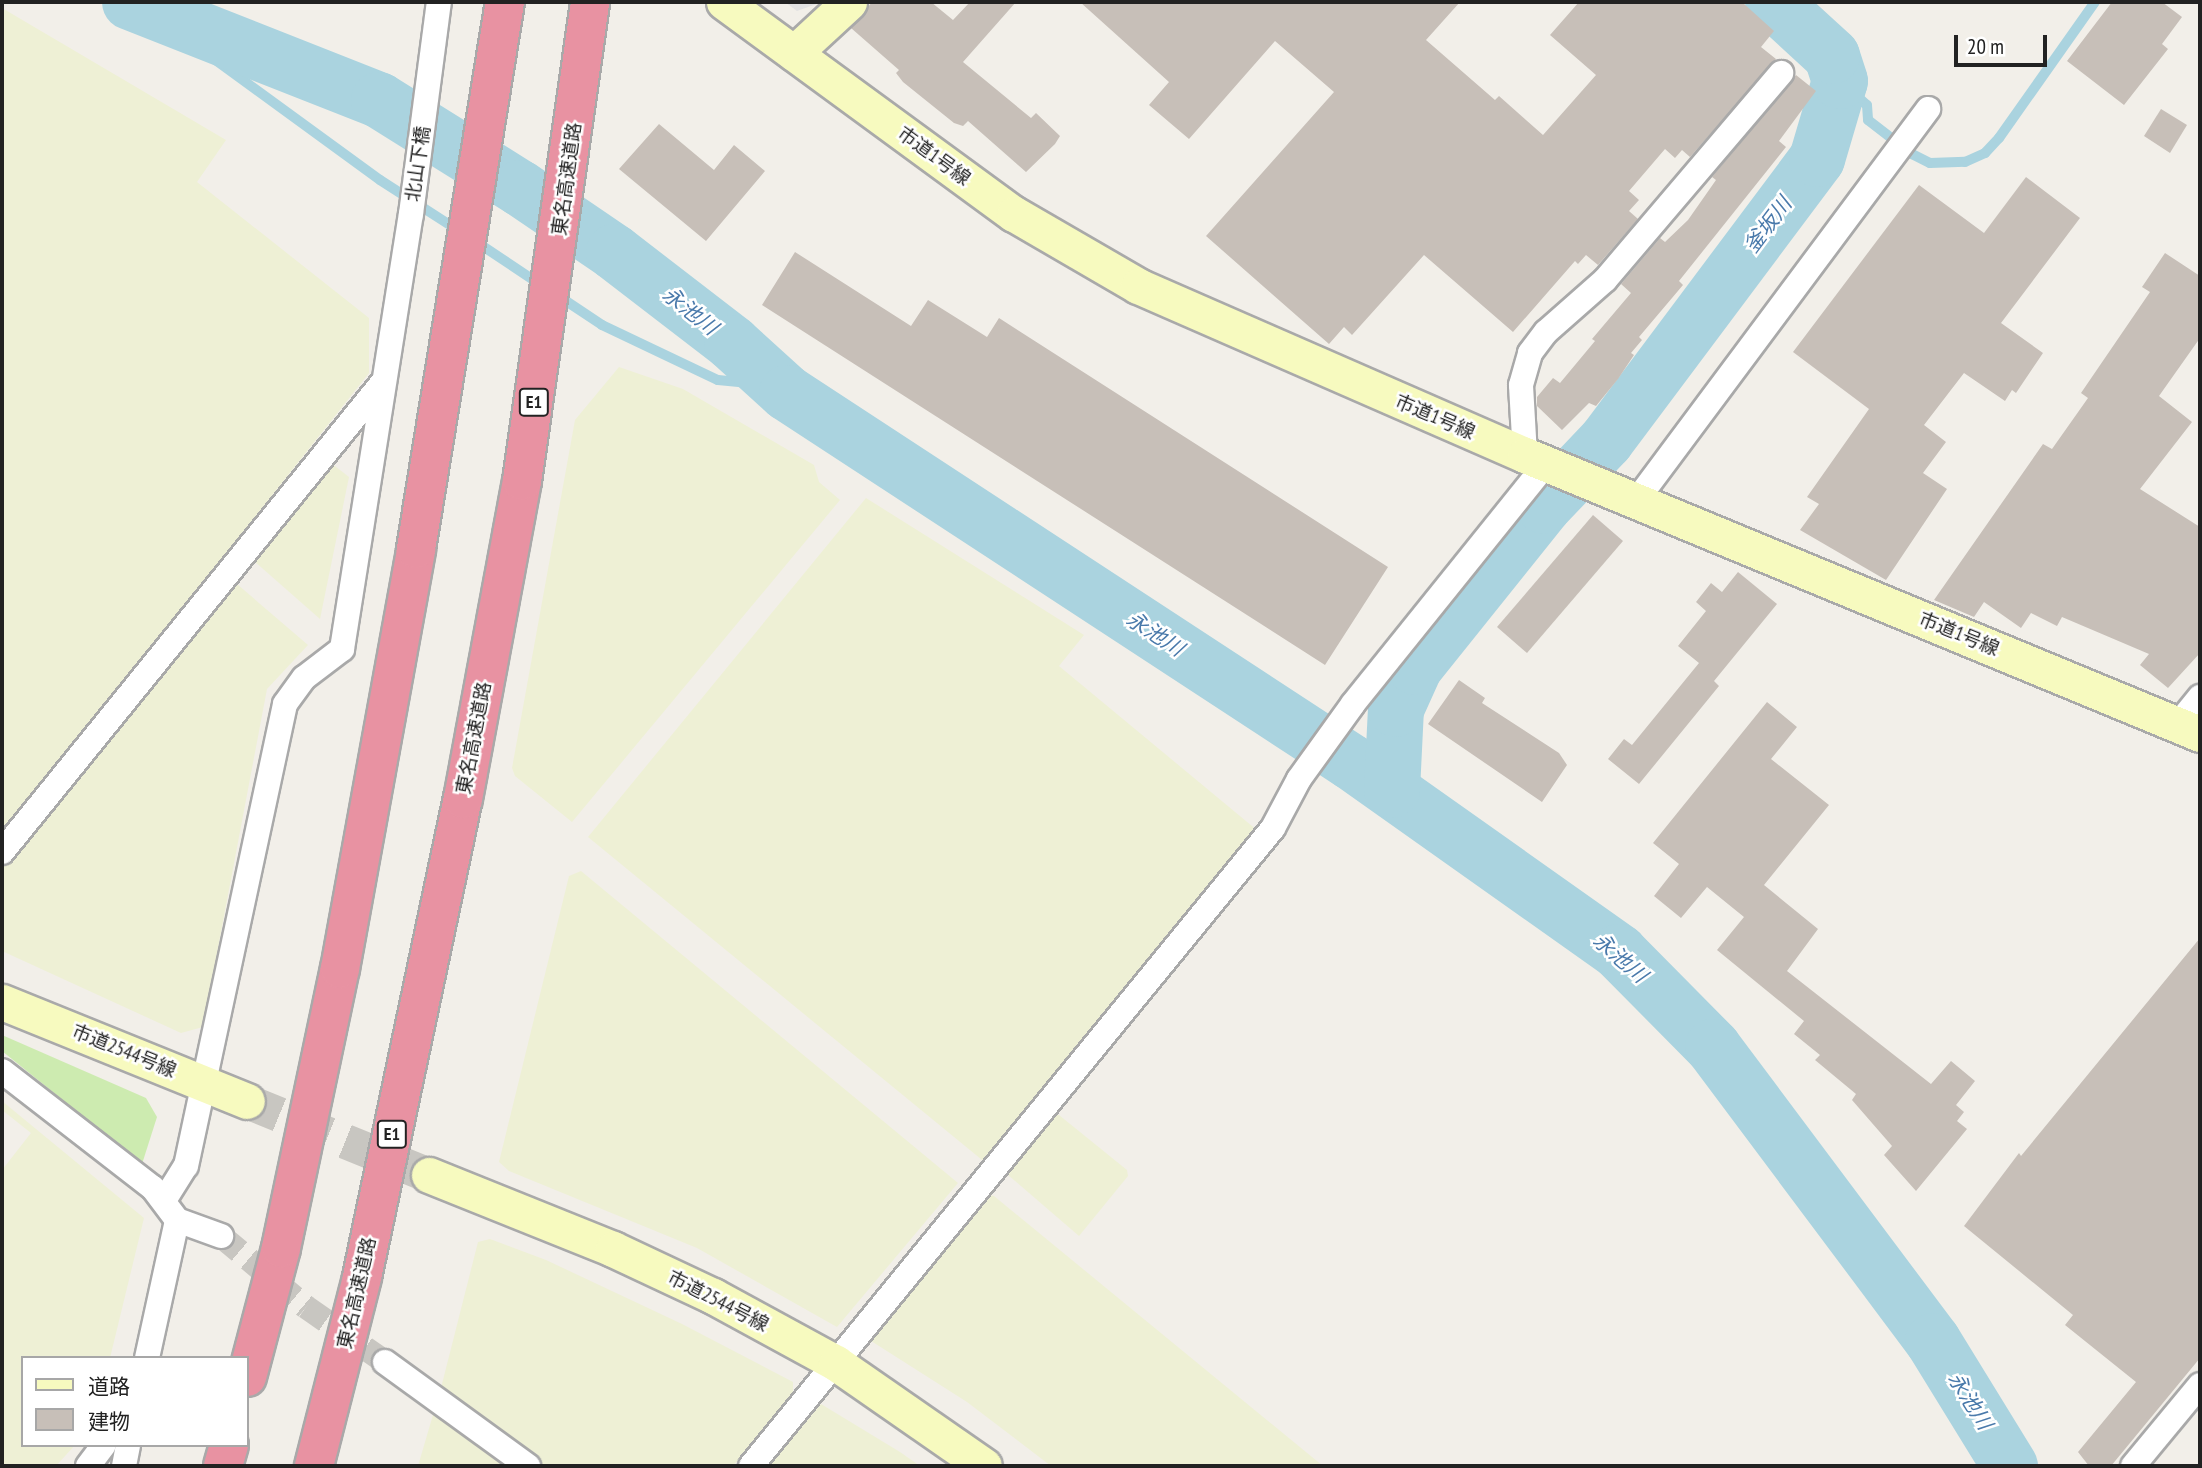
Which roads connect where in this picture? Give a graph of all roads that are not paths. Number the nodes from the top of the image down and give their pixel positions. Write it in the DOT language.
graph roads {
  1 [pos="439,2"];
  2 [pos="505,2"];
  3 [pos="590,2"];
  4 [pos="724,2"];
  5 [pos="849,2"];
  6 [pos="794,53"];
  7 [pos="1781,73"];
  8 [pos="1928,109"];
  9 [pos="383,382"];
  10 [pos="1544,463"];
  11 [pos="1636,501"];
  12 [pos="2200,697"];
  13 [pos="2189,729"];
  14 [pos="2,852"];
  15 [pos="2,1002"];
  16 [pos="2,1071"];
  17 [pos="204,1084"];
  18 [pos="247,1101"];
  19 [pos="429,1175"];
  20 [pos="171,1210"];
  21 [pos="221,1237"];
  22 [pos="147,1356"];
  23 [pos="385,1362"];
  24 [pos="836,1363"];
  25 [pos="248,1373"];
  26 [pos="2200,1385"];
  27 [pos="102,1447"];
  28 [pos="128,1447"];
  29 [pos="228,1447"];
  30 [pos="88,1466"];
  31 [pos="124,1466"];
  32 [pos="223,1466"];
  33 [pos="314,1466"];
  34 [pos="527,1466"];
  35 [pos="751,1466"];
  36 [pos="984,1466"];
  37 [pos="2133,1466"];
  1 -- 9 [label="street, 北山下橋"];
  2 -- 25 [label="highway"];
  3 -- 33 [label="highway, 東名高速道路 / E1"];
  4 -- 6 [label="street, 市道1号線"];
  5 -- 6 [label="street"];
  6 -- 10 [label="street, 市道1号線"];
  7 -- 10 [label="street"];
  8 -- 11 [label="street"];
  9 -- 14 [label="street"];
  9 -- 17 [label="street, 北山下橋"];
  10 -- 11 [label="street, 市道1号線"];
  10 -- 24 [label="street"];
  11 -- 13 [label="street, 市道1号線"];
  12 -- 13 [label="street"];
  15 -- 17 [label="street, 市道2544号線"];
  16 -- 20 [label="street"];
  17 -- 18 [label="street, 市道2544号線"];
  17 -- 20 [label="street"];
  19 -- 24 [label="street, 市道2544号線"];
  20 -- 21 [label="street"];
  20 -- 22 [label="street"];
  23 -- 34 [label="street"];
  24 -- 35 [label="street"];
  24 -- 36 [label="street, 市道2544号線"];
  26 -- 37 [label="street"];
  27 -- 30 [label="street"];
  28 -- 31 [label="street"];
  29 -- 32 [label="highway"];
}
